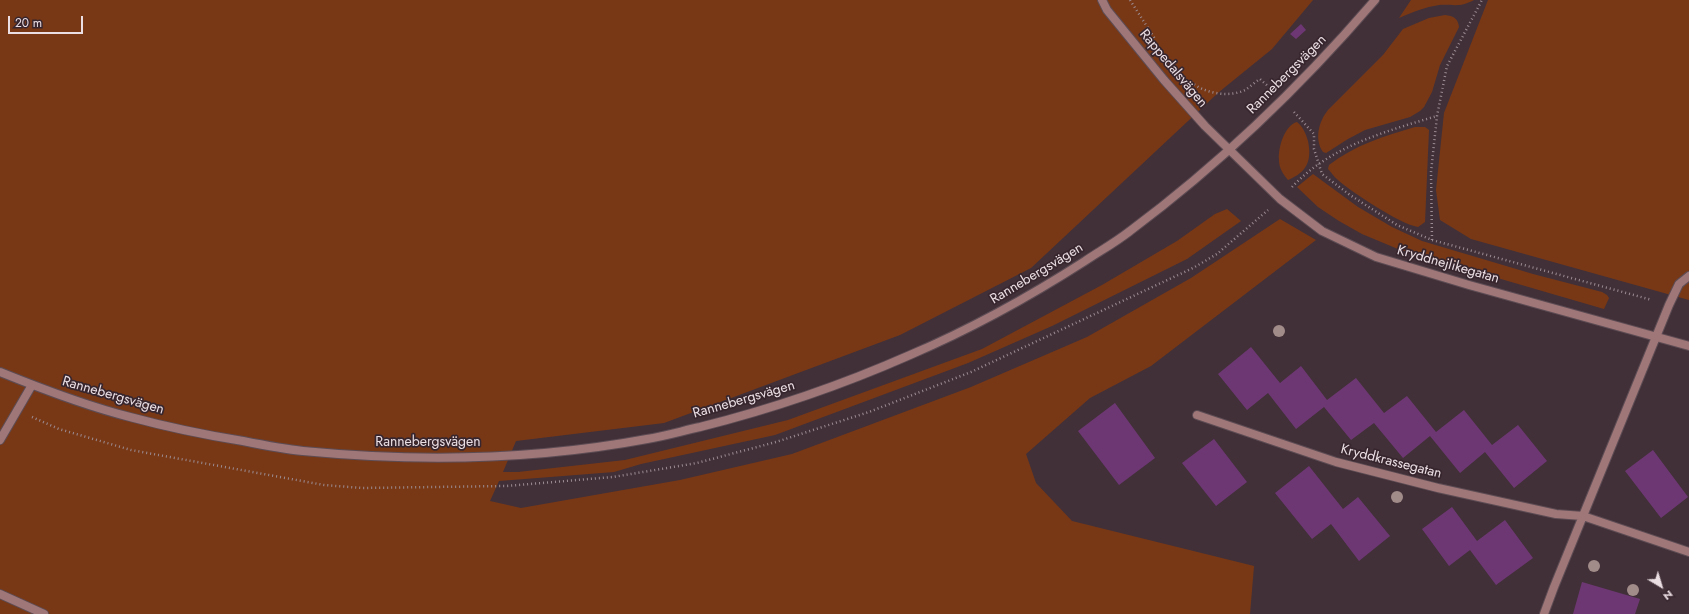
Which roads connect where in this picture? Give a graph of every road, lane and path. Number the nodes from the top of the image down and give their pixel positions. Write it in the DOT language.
graph roads {
  1 [pos="1102,0"];
  2 [pos="1130,0"];
  3 [pos="1375,0"];
  4 [pos="1482,0"];
  5 [pos="1160,46"];
  6 [pos="1186,78"];
  7 [pos="1283,100"];
  8 [pos="1437,116"];
  9 [pos="1229,150"];
  10 [pos="1318,164"];
  11 [pos="1280,199"];
  12 [pos="1432,240"];
  13 [pos="1689,276"];
  14 [pos="1669,305"];
  15 [pos="1657,336"];
  16 [pos="1689,346"];
  17 [pos="0,372"];
  18 [pos="32,385"];
  19 [pos="17,411"];
  20 [pos="1197,415"];
  21 [pos="0,440"];
  22 [pos="1583,516"];
  23 [pos="1689,552"];
  24 [pos="0,594"];
  25 [pos="44,614"];
  26 [pos="1544,614"];
  1 -- 9 [label="street, Rappedalsvägen"];
  2 -- 5 [label="path"];
  3 -- 7 [label="street, Rannebergsvägen"];
  4 -- 8 [label="path"];
  6 -- 7 [label="path"];
  7 -- 9 [label="street, Rannebergsvägen"];
  7 -- 10 [label="path"];
  8 -- 10 [label="path"];
  8 -- 12 [label="path"];
  9 -- 11 [label="street, Kryddnejlikegatan"];
  9 -- 18 [label="street, Rannebergsvägen"];
  10 -- 11 [label="path"];
  10 -- 12 [label="path"];
  11 -- 15 [label="street, Kryddnejlikegatan"];
  11 -- 19 [label="path"];
  12 -- 14 [label="path"];
  13 -- 14 [label="street"];
  14 -- 15 [label="street"];
  15 -- 16 [label="street, Kryddnejlikegatan"];
  15 -- 22 [label="street"];
  17 -- 18 [label="street, Rannebergsvägen"];
  18 -- 19 [label="street"];
  19 -- 21 [label="street"];
  20 -- 22 [label="street, Kryddkrassegatan"];
  22 -- 23 [label="street, Kryddkrassegatan"];
  22 -- 26 [label="street"];
  24 -- 25 [label="street"];
}
